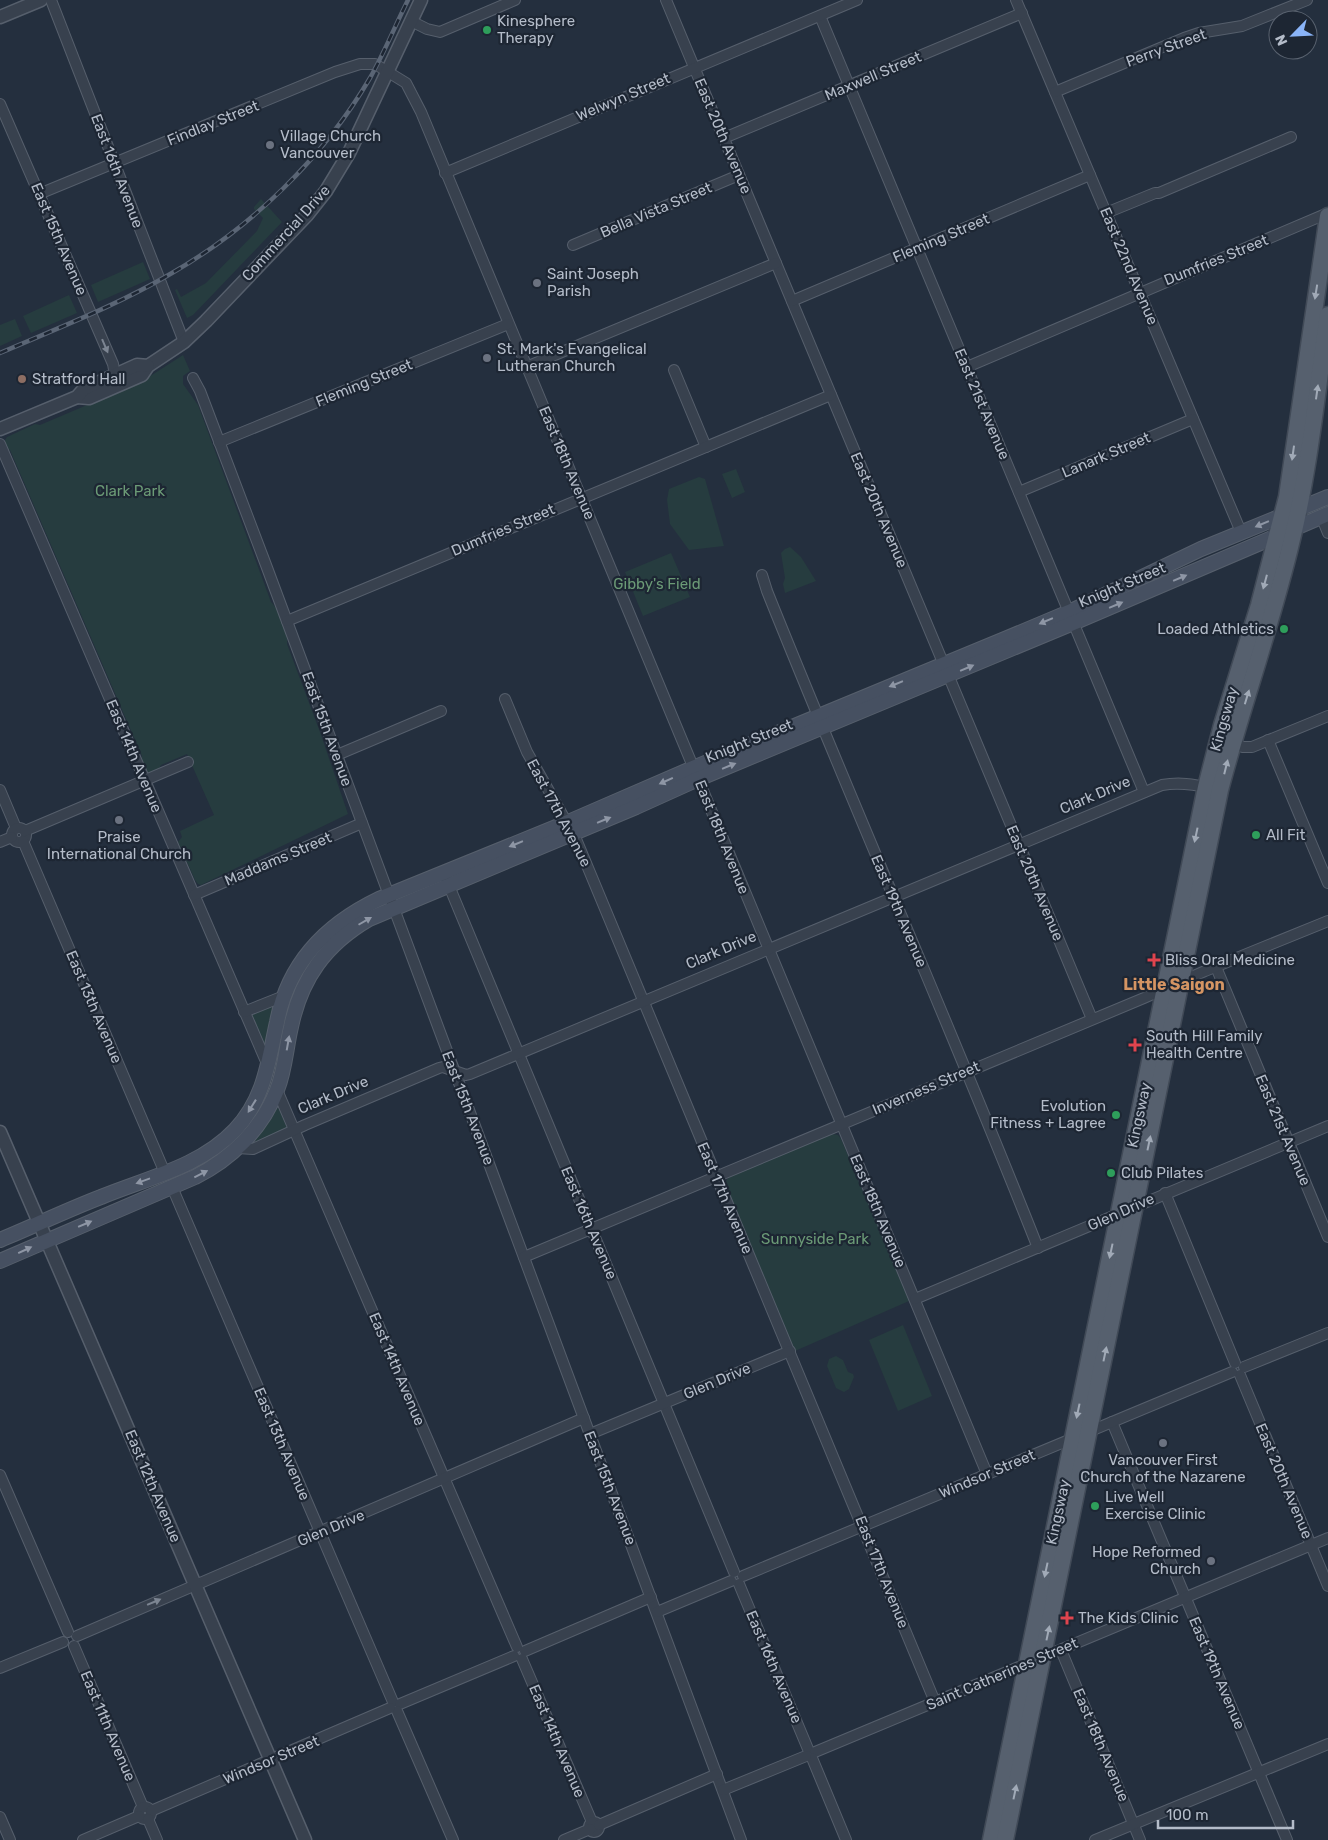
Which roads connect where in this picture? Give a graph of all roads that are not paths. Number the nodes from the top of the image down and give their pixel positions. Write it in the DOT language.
graph roads {
  1 [pos="41,0"];
  2 [pos="51,0"];
  3 [pos="421,0"];
  4 [pos="515,0"];
  5 [pos="666,0"];
  6 [pos="857,0"];
  7 [pos="1016,0"];
  8 [pos="1307,0"];
  9 [pos="1022,13"];
  10 [pos="0,16"];
  11 [pos="820,16"];
  12 [pos="411,21"];
  13 [pos="694,68"];
  14 [pos="387,71"];
  15 [pos="848,86"];
  16 [pos="1055,92"];
  17 [pos="0,104"];
  18 [pos="1291,137"];
  19 [pos="724,138"];
  20 [pos="115,164"];
  21 [pos="446,173"];
  22 [pos="739,175"];
  23 [pos="1090,175"];
  24 [pos="39,194"];
  25 [pos="1106,213"];
  26 [pos="1328,215"];
  27 [pos="573,245"];
  28 [pos="917,248"];
  29 [pos="776,262"];
  30 [pos="1140,292"];
  31 [pos="792,301"];
  32 [pos="1328,315"];
  33 [pos="508,324"];
  34 [pos="184,342"];
  35 [pos="148,366"];
  36 [pos="967,367"];
  37 [pos="526,368"];
  38 [pos="674,370"];
  39 [pos="115,375"];
  40 [pos="193,378"];
  41 [pos="831,395"];
  42 [pos="77,396"];
  43 [pos="1193,419"];
  44 [pos="0,429"];
  45 [pos="220,442"];
  46 [pos="0,444"];
  47 [pos="706,447"];
  48 [pos="1019,492"];
  49 [pos="1328,497"];
  50 [pos="581,498"];
  51 [pos="1299,509"];
  52 [pos="1324,515"];
  53 [pos="1282,516"];
  54 [pos="1295,528"];
  55 [pos="1241,532"];
  56 [pos="1328,533"];
  57 [pos="1278,535"];
  58 [pos="762,574"];
  59 [pos="1071,617"];
  60 [pos="287,620"];
  61 [pos="946,670"];
  62 [pos="505,699"];
  63 [pos="441,711"];
  64 [pos="1328,716"];
  65 [pos="820,722"];
  66 [pos="1268,740"];
  67 [pos="1225,742"];
  68 [pos="337,755"];
  69 [pos="188,762"];
  70 [pos="696,774"];
  71 [pos="144,781"];
  72 [pos="1213,789"];
  73 [pos="0,790"];
  74 [pos="1144,792"];
  75 [pos="362,823"];
  76 [pos="569,828"];
  77 [pos="19,834"];
  78 [pos="0,842"];
  79 [pos="1019,845"];
  80 [pos="446,879"];
  81 [pos="1328,883"];
  82 [pos="194,895"];
  83 [pos="894,897"];
  84 [pos="392,901"];
  85 [pos="1328,921"];
  86 [pos="768,948"];
  87 [pos="1216,967"];
  88 [pos="1182,981"];
  89 [pos="1165,989"];
  90 [pos="284,996"];
  91 [pos="643,1000"];
  92 [pos="244,1012"];
  93 [pos="1092,1019"];
  94 [pos="518,1054"];
  95 [pos="269,1067"];
  96 [pos="454,1072"];
  97 [pos="966,1072"];
  98 [pos="277,1090"];
  99 [pos="842,1124"];
  100 [pos="1328,1126"];
  101 [pos="294,1130"];
  102 [pos="0,1132"];
  103 [pos="1288,1141"];
  104 [pos="238,1148"];
  105 [pos="165,1173"];
  106 [pos="716,1177"];
  107 [pos="172,1187"];
  108 [pos="1165,1193"];
  109 [pos="1136,1205"];
  110 [pos="1118,1214"];
  111 [pos="39,1223"];
  112 [pos="591,1228"];
  113 [pos="1328,1237"];
  114 [pos="0,1240"];
  115 [pos="47,1240"];
  116 [pos="1038,1248"];
  117 [pos="524,1256"];
  118 [pos="0,1261"];
  119 [pos="915,1299"];
  120 [pos="1328,1333"];
  121 [pos="790,1351"];
  122 [pos="1238,1369"];
  123 [pos="664,1403"];
  124 [pos="584,1418"];
  125 [pos="1112,1422"];
  126 [pos="1090,1432"];
  127 [pos="590,1434"];
  128 [pos="1073,1438"];
  129 [pos="987,1474"];
  130 [pos="0,1475"];
  131 [pos="444,1479"];
  132 [pos="863,1526"];
  133 [pos="320,1532"];
  134 [pos="1328,1538"];
  135 [pos="1311,1545"];
  136 [pos="737,1579"];
  137 [pos="195,1585"];
  138 [pos="1328,1586"];
  139 [pos="651,1597"];
  140 [pos="1186,1597"];
  141 [pos="657,1612"];
  142 [pos="70,1639"];
  143 [pos="1061,1650"];
  144 [pos="520,1653"];
  145 [pos="1042,1658"];
  146 [pos="1026,1665"];
  147 [pos="0,1668"];
  148 [pos="935,1702"];
  149 [pos="395,1706"];
  150 [pos="1328,1744"];
  151 [pos="810,1754"];
  152 [pos="270,1760"];
  153 [pos="1258,1772"];
  154 [pos="716,1774"];
  155 [pos="722,1790"];
  156 [pos="145,1813"];
  157 [pos="0,1817"];
  158 [pos="1134,1824"];
  159 [pos="596,1830"];
  160 [pos="10,1840"];
  161 [pos="83,1840"];
  162 [pos="157,1840"];
  163 [pos="305,1840"];
  164 [pos="453,1840"];
  165 [pos="564,1840"];
  166 [pos="741,1840"];
  167 [pos="846,1840"];
  168 [pos="990,1840"];
  169 [pos="1005,1840"];
  170 [pos="1096,1840"];
  171 [pos="1140,1840"];
  172 [pos="1287,1840"];
  1 -- 10 [label="street"];
  2 -- 20 [label="street, East 16th Avenue"];
  3 -- 12 [label="street, Commercial Drive"];
  4 -- 12 [label="street"];
  5 -- 13 [label="street, East 20th Avenue"];
  6 -- 11 [label="street, Welwyn Street"];
  7 -- 9 [label="street, East 22nd Avenue"];
  8 -- 16 [label="street, Perry Street"];
  9 -- 15 [label="street, Maxwell Street"];
  9 -- 16 [label="street, East 22nd Avenue"];
  11 -- 13 [label="street, Welwyn Street"];
  11 -- 15 [label="street, East 21st Avenue"];
  12 -- 14 [label="street, Commercial Drive"];
  13 -- 19 [label="street, East 20th Avenue"];
  13 -- 21 [label="street, Welwyn Street"];
  14 -- 20 [label="street, Findlay Street"];
  14 -- 21 [label="street, East 18th Avenue"];
  14 -- 34 [label="street, Commercial Drive"];
  15 -- 19 [label="street, Maxwell Street"];
  15 -- 28 [label="street, East 21st Avenue"];
  16 -- 23 [label="street, East 22nd Avenue"];
  17 -- 24 [label="street, East 15th Avenue"];
  18 -- 25 [label="street"];
  19 -- 22 [label="street, East 20th Avenue"];
  20 -- 24 [label="street, Findlay Street"];
  20 -- 34 [label="street, East 16th Avenue"];
  21 -- 33 [label="street, East 18th Avenue"];
  22 -- 27 [label="street, Bella Vista Street"];
  22 -- 29 [label="street, East 20th Avenue"];
  23 -- 25 [label="street, East 22nd Avenue"];
  23 -- 28 [label="street, Fleming Street"];
  24 -- 39 [label="street, East 15th Avenue, one-way"];
  25 -- 30 [label="street, East 22nd Avenue"];
  26 -- 30 [label="street, Dumfries Street"];
  26 -- 53 [label="main road, Kingsway, one-way"];
  28 -- 31 [label="street, Fleming Street"];
  28 -- 36 [label="street, East 21st Avenue"];
  29 -- 31 [label="street, East 20th Avenue"];
  29 -- 37 [label="street"];
  30 -- 36 [label="street, Dumfries Street"];
  30 -- 43 [label="street, East 22nd Avenue"];
  31 -- 41 [label="street, East 20th Avenue"];
  51 -- 32 [label="main road, Kingsway, one-way"];
  33 -- 37 [label="street, East 18th Avenue"];
  33 -- 45 [label="street, Fleming Street"];
  34 -- 35 [label="street, Commercial Drive"];
  35 -- 39 [label="street, Commercial Drive"];
  35 -- 42 [label="street, Commercial Drive"];
  36 -- 48 [label="street, East 21st Avenue"];
  37 -- 50 [label="street, East 18th Avenue"];
  38 -- 47 [label="street"];
  39 -- 42 [label="street, Commercial Drive"];
  40 -- 45 [label="street, East 15th Avenue"];
  41 -- 47 [label="street, Dumfries Street"];
  41 -- 61 [label="street, East 20th Avenue"];
  42 -- 44 [label="street, Commercial Drive"];
  43 -- 48 [label="street, Lanark Street"];
  43 -- 55 [label="street, East 22nd Avenue"];
  45 -- 60 [label="street, East 15th Avenue"];
  46 -- 71 [label="street, East 14th Avenue"];
  47 -- 50 [label="street, Dumfries Street"];
  48 -- 59 [label="street, East 21st Avenue"];
  49 -- 51 [label="main road, Knight Street"];
  50 -- 60 [label="street, Dumfries Street"];
  50 -- 70 [label="street, East 18th Avenue"];
  51 -- 53 [label="main road, Knight Street"];
  51 -- 54 [label="main road, Kingsway"];
  52 -- 54 [label="main road, Knight Street"];
  52 -- 56 [label="street"];
  53 -- 55 [label="main road, Knight Street, one-way"];
  53 -- 57 [label="main road, Kingsway"];
  54 -- 57 [label="main road, Knight Street"];
  67 -- 54 [label="main road, Kingsway, one-way"];
  55 -- 59 [label="main road, Knight Street"];
  59 -- 57 [label="main road, Knight Street, one-way"];
  57 -- 67 [label="main road, Kingsway, one-way"];
  58 -- 65 [label="street, East 19th Avenue"];
  59 -- 61 [label="main road, Knight Street"];
  59 -- 74 [label="street, East 21st Avenue"];
  60 -- 68 [label="street, East 15th Avenue"];
  61 -- 65 [label="main road, Knight Street"];
  61 -- 79 [label="street, East 20th Avenue"];
  62 -- 76 [label="street, East 17th Avenue"];
  63 -- 68 [label="street"];
  64 -- 66 [label="street"];
  65 -- 70 [label="main road, Knight Street"];
  65 -- 83 [label="street, East 19th Avenue"];
  66 -- 67 [label="street"];
  66 -- 81 [label="street"];
  67 -- 72 [label="main road, Kingsway"];
  68 -- 75 [label="street, East 15th Avenue"];
  69 -- 71 [label="street"];
  70 -- 76 [label="main road, Knight Street"];
  70 -- 86 [label="street, East 18th Avenue"];
  71 -- 77 [label="street"];
  71 -- 82 [label="street, East 14th Avenue"];
  72 -- 74 [label="street, Clark Drive"];
  72 -- 88 [label="main road, Kingsway"];
  72 -- 89 [label="main road, Kingsway, one-way"];
  73 -- 77 [label="street, East 13th Avenue"];
  74 -- 79 [label="street, Clark Drive"];
  75 -- 82 [label="street, Maddams Street"];
  75 -- 84 [label="street, East 15th Avenue"];
  76 -- 80 [label="main road, Knight Street"];
  76 -- 91 [label="street, East 17th Avenue"];
  77 -- 78 [label="street"];
  77 -- 105 [label="street, East 13th Avenue"];
  79 -- 83 [label="street, Clark Drive"];
  79 -- 93 [label="street, East 20th Avenue"];
  80 -- 84 [label="main road, Knight Street"];
  80 -- 94 [label="street, East 16th Avenue"];
  82 -- 92 [label="street, East 14th Avenue"];
  83 -- 86 [label="street, Clark Drive"];
  83 -- 97 [label="street, East 19th Avenue"];
  84 -- 90 [label="main road, Knight Street"];
  84 -- 96 [label="street, East 15th Avenue"];
  98 -- 84 [label="main road, Knight Street, one-way"];
  85 -- 87 [label="street, Inverness Street"];
  86 -- 91 [label="street, Clark Drive"];
  86 -- 99 [label="street, East 18th Avenue"];
  87 -- 88 [label="street, Inverness Street"];
  87 -- 103 [label="street, East 21st Avenue"];
  88 -- 89 [label="street, Inverness Street"];
  109 -- 88 [label="main road, Kingsway, one-way"];
  89 -- 93 [label="street, Inverness Street"];
  89 -- 110 [label="main road, Kingsway"];
  90 -- 92 [label="street"];
  90 -- 95 [label="main road, Knight Street"];
  91 -- 94 [label="street, Clark Drive"];
  91 -- 106 [label="street, East 17th Avenue"];
  92 -- 95 [label="street, East 14th Avenue"];
  93 -- 97 [label="street, Inverness Street"];
  94 -- 96 [label="street, Clark Drive"];
  94 -- 112 [label="street, East 16th Avenue"];
  95 -- 105 [label="main road, one-way"];
  96 -- 101 [label="street, Clark Drive"];
  96 -- 117 [label="street, East 15th Avenue"];
  97 -- 99 [label="street, Inverness Street"];
  97 -- 116 [label="street, East 19th Avenue"];
  98 -- 101 [label="street, East 14th Avenue"];
  98 -- 104 [label="main road, Clark Drive"];
  99 -- 106 [label="street, Inverness Street"];
  99 -- 119 [label="street, East 18th Avenue"];
  100 -- 103 [label="street, Glen Drive"];
  101 -- 104 [label="street, Clark Drive"];
  101 -- 131 [label="street, East 14th Avenue"];
  102 -- 111 [label="street, East 12th Avenue"];
  103 -- 108 [label="street, Glen Drive"];
  103 -- 113 [label="street, East 21st Avenue"];
  107 -- 104 [label="main road, Clark Drive, one-way"];
  105 -- 111 [label="main road, one-way"];
  106 -- 112 [label="street, Inverness Street"];
  106 -- 121 [label="street, East 17th Avenue"];
  115 -- 107 [label="main road, Clark Drive, one-way"];
  107 -- 133 [label="street, East 13th Avenue"];
  108 -- 109 [label="street, Glen Drive"];
  108 -- 122 [label="street, East 20th Avenue"];
  109 -- 110 [label="street, Glen Drive"];
  126 -- 109 [label="main road, Kingsway, one-way"];
  110 -- 116 [label="street, Glen Drive"];
  110 -- 128 [label="main road, Kingsway, one-way"];
  111 -- 114 [label="main road"];
  111 -- 115 [label="street, East 12th Avenue"];
  112 -- 117 [label="street, Inverness Street"];
  112 -- 123 [label="street, East 16th Avenue"];
  118 -- 115 [label="main road, Clark Drive, one-way"];
  115 -- 137 [label="street, East 12th Avenue"];
  116 -- 119 [label="street, Glen Drive"];
  117 -- 124 [label="street, East 15th Avenue"];
  119 -- 129 [label="street, East 18th Avenue"];
  120 -- 122 [label="street, Windsor Street"];
  121 -- 123 [label="street, Glen Drive"];
  121 -- 132 [label="street, East 17th Avenue"];
  122 -- 125 [label="street, Windsor Street"];
  122 -- 135 [label="street, East 20th Avenue"];
  123 -- 127 [label="street, Glen Drive"];
  123 -- 136 [label="street, East 16th Avenue"];
  124 -- 127 [label="street, East 15th Avenue"];
  124 -- 131 [label="street, Glen Drive"];
  125 -- 126 [label="street, Windsor Street"];
  125 -- 140 [label="street, East 19th Avenue"];
  126 -- 128 [label="street, Windsor Street"];
  145 -- 126 [label="main road, Kingsway, one-way"];
  127 -- 139 [label="street, East 15th Avenue"];
  128 -- 129 [label="street, Windsor Street"];
  128 -- 146 [label="main road, Kingsway, one-way"];
  129 -- 132 [label="street, Windsor Street"];
  130 -- 142 [label="street, East 11th Avenue"];
  131 -- 133 [label="street, Glen Drive"];
  131 -- 144 [label="street, East 14th Avenue"];
  132 -- 136 [label="street, Windsor Street"];
  132 -- 148 [label="street, East 17th Avenue"];
  133 -- 137 [label="street, Glen Drive"];
  133 -- 149 [label="street, East 13th Avenue"];
  134 -- 135 [label="street, Saint Catherines Street"];
  135 -- 138 [label="street, East 20th Avenue"];
  135 -- 140 [label="street, Saint Catherines Street"];
  136 -- 141 [label="street, Windsor Street"];
  136 -- 151 [label="street, East 16th Avenue"];
  142 -- 137 [label="street, Glen Drive, one-way"];
  137 -- 152 [label="street, East 12th Avenue"];
  139 -- 141 [label="street, East 15th Avenue"];
  139 -- 144 [label="street, Windsor Street"];
  140 -- 143 [label="street, Saint Catherines Street"];
  140 -- 153 [label="street, East 19th Avenue"];
  141 -- 154 [label="street, East 15th Avenue"];
  142 -- 147 [label="street, Glen Drive"];
  142 -- 156 [label="street, East 11th Avenue"];
  143 -- 145 [label="street, Saint Catherines Street"];
  143 -- 158 [label="street, East 18th Avenue"];
  144 -- 149 [label="street, Windsor Street"];
  144 -- 159 [label="street, East 14th Avenue"];
  145 -- 146 [label="street, Saint Catherines Street"];
  169 -- 145 [label="main road, Kingsway, one-way"];
  146 -- 148 [label="street, Saint Catherines Street"];
  146 -- 168 [label="main road, Kingsway"];
  148 -- 151 [label="street, Saint Catherines Street"];
  149 -- 152 [label="street, Windsor Street"];
  149 -- 164 [label="street, East 13th Avenue"];
  150 -- 153 [label="street"];
  151 -- 155 [label="street, Saint Catherines Street"];
  151 -- 167 [label="street, East 16th Avenue"];
  152 -- 156 [label="street, Windsor Street"];
  152 -- 163 [label="street, East 12th Avenue"];
  153 -- 158 [label="street"];
  153 -- 172 [label="street, East 19th Avenue"];
  154 -- 155 [label="street, East 15th Avenue"];
  154 -- 159 [label="street"];
  155 -- 166 [label="street, East 15th Avenue"];
  156 -- 161 [label="street, Windsor Street"];
  156 -- 162 [label="street, East 11th Avenue"];
  157 -- 160 [label="street"];
  158 -- 170 [label="street"];
  158 -- 171 [label="street, East 18th Avenue"];
  159 -- 165 [label="street"];
}
